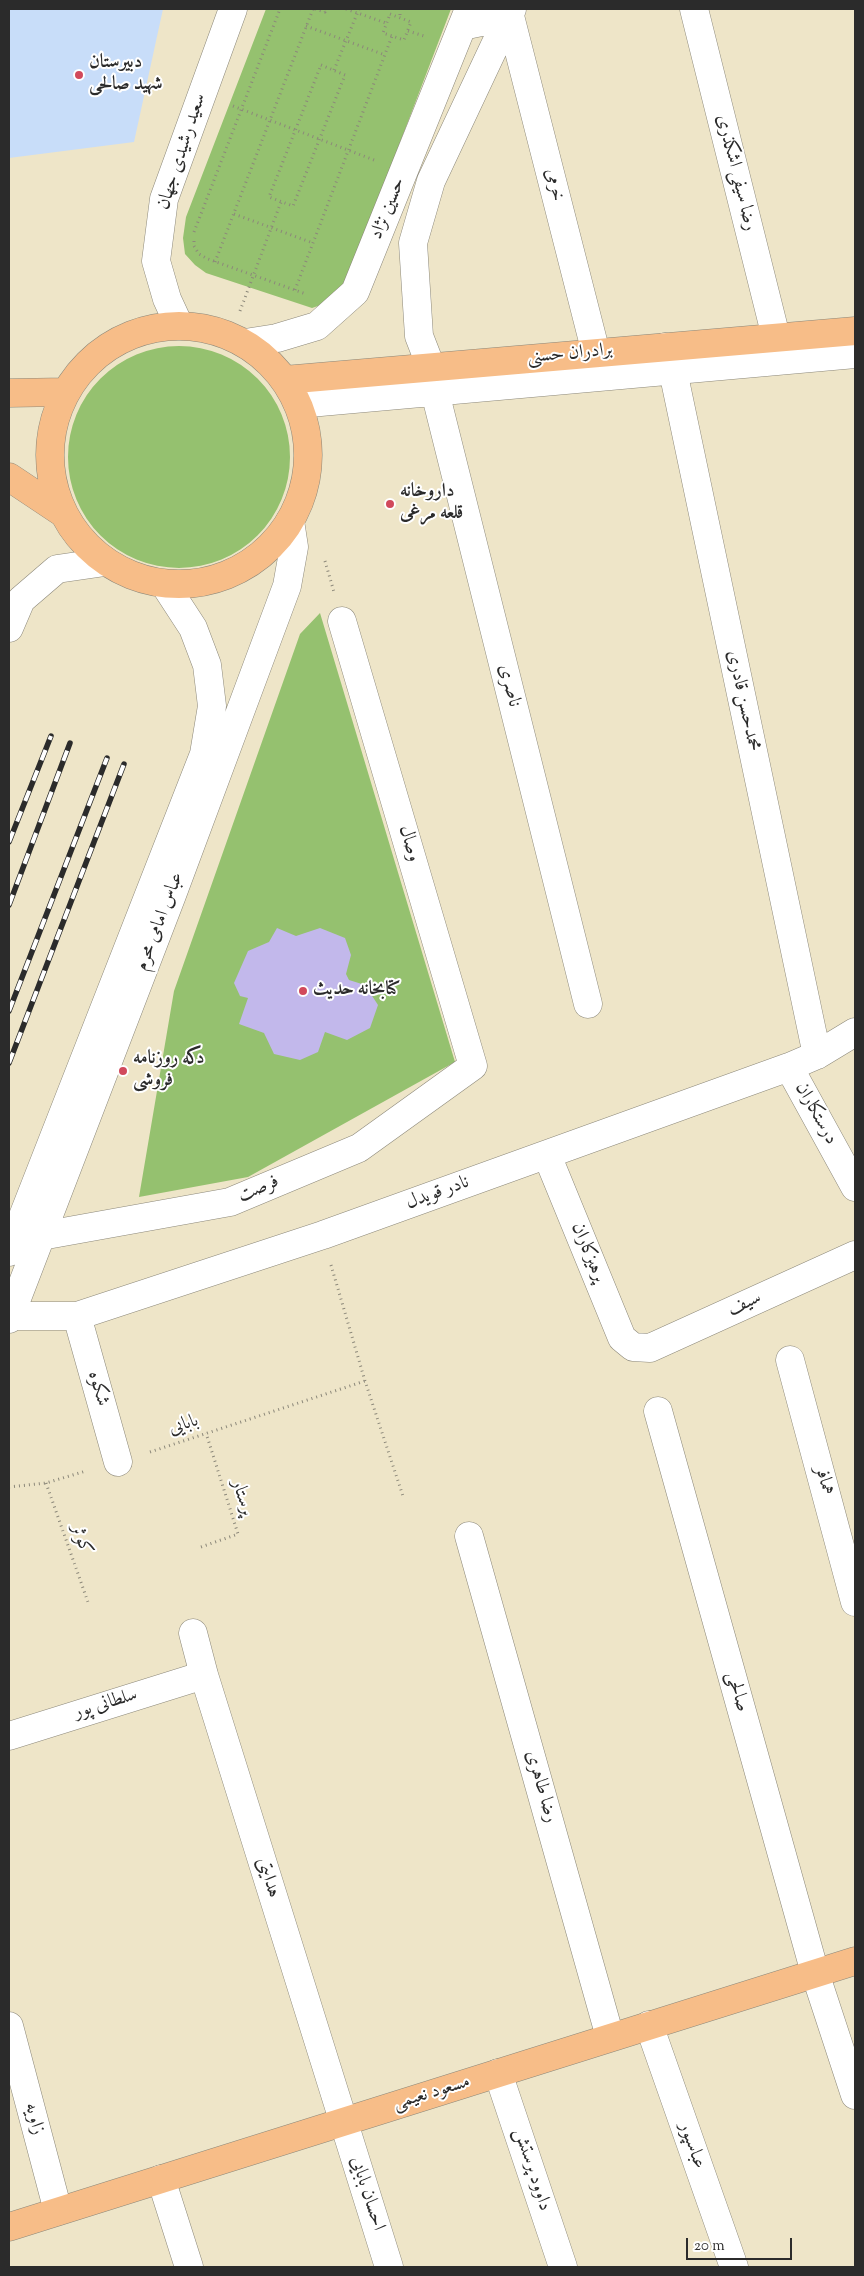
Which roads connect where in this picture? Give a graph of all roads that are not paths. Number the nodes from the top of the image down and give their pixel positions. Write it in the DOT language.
graph roads {
  1 [pos="233,9"];
  2 [pos="694,9"];
  3 [pos="511,12"];
  4 [pos="466,17"];
  5 [pos="179,325"];
  6 [pos="855,331"];
  7 [pos="776,337"];
  8 [pos="238,340"];
  9 [pos="596,353"];
  10 [pos="855,354"];
  11 [pos="669,359"];
  12 [pos="433,379"];
  13 [pos="284,380"];
  14 [pos="65,392"];
  15 [pos="9,394"];
  16 [pos="298,404"];
  17 [pos="9,477"];
  18 [pos="63,513"];
  19 [pos="290,521"];
  20 [pos="106,562"];
  21 [pos="165,585"];
  22 [pos="342,621"];
  23 [pos="9,628"];
  24 [pos="588,1004"];
  25 [pos="855,1032"];
  26 [pos="817,1055"];
  27 [pos="473,1066"];
  28 [pos="788,1067"];
  29 [pos="547,1154"];
  30 [pos="855,1187"];
  31 [pos="22,1240"];
  32 [pos="855,1255"];
  33 [pos="77,1316"];
  34 [pos="9,1317"];
  35 [pos="632,1347"];
  36 [pos="790,1360"];
  37 [pos="658,1411"];
  38 [pos="118,1462"];
  39 [pos="469,1536"];
  40 [pos="855,1602"];
  41 [pos="193,1634"];
  42 [pos="204,1675"];
  43 [pos="9,1736"];
  44 [pos="855,1961"];
  45 [pos="815,1974"];
  46 [pos="649,2025"];
  47 [pos="9,2026"];
  48 [pos="610,2038"];
  49 [pos="498,2073"];
  50 [pos="855,2095"];
  51 [pos="342,2122"];
  52 [pos="161,2179"];
  53 [pos="58,2212"];
  54 [pos="9,2227"];
  55 [pos="189,2267"];
  56 [pos="389,2267"];
  57 [pos="563,2267"];
  58 [pos="734,2267"];
  1 -- 5 [label="street, سعید رشیدی جهان"];
  2 -- 7 [label="street, رضا سیفی اشکذری"];
  3 -- 4 [label="street"];
  3 -- 9 [label="street, خرمی"];
  3 -- 12 [label="street, ناصری"];
  4 -- 8 [label="street, حسین نژاد"];
  5 -- 8 [label="main road"];
  5 -- 14 [label="main road"];
  6 -- 7 [label="main road, برادران حسنی"];
  7 -- 11 [label="main road, برادران حسنی"];
  8 -- 13 [label="main road"];
  9 -- 11 [label="main road, برادران حسنی"];
  9 -- 12 [label="main road, برادران حسنی"];
  10 -- 11 [label="street"];
  11 -- 12 [label="street"];
  11 -- 26 [label="street, محمدحسن قادری"];
  12 -- 13 [label="main road, برادران حسنی"];
  12 -- 16 [label="street"];
  12 -- 24 [label="street, ناصری"];
  13 -- 16 [label="main road"];
  14 -- 15 [label="main road"];
  14 -- 18 [label="main road"];
  16 -- 19 [label="main road"];
  17 -- 18 [label="main road"];
  18 -- 20 [label="main road"];
  19 -- 21 [label="main road"];
  19 -- 31 [label="street, عباس امامی محرم"];
  20 -- 21 [label="main road"];
  20 -- 23 [label="street"];
  21 -- 31 [label="street, عباس امامی محرم"];
  22 -- 27 [label="street, وصال"];
  25 -- 26 [label="street, نادر قویدل"];
  26 -- 28 [label="street, نادر قویدل"];
  27 -- 31 [label="street, فرصت"];
  28 -- 29 [label="street, نادر قویدل"];
  28 -- 30 [label="street, درستکاران"];
  29 -- 33 [label="street, نادر قویدل"];
  29 -- 35 [label="street, پرهیزکاران"];
  31 -- 34 [label="street, عباس امامی محرم"];
  32 -- 35 [label="street, سیف"];
  33 -- 34 [label="street, نادر قویدل"];
  33 -- 38 [label="street, شکوه"];
  36 -- 40 [label="street, همافر"];
  37 -- 45 [label="street, صالحی"];
  39 -- 48 [label="street, رضا طاهری"];
  41 -- 42 [label="street, هدایتی"];
  42 -- 43 [label="street, سلطانی پور"];
  42 -- 51 [label="street, هدایتی"];
  44 -- 45 [label="main road, مسعود نعیمی"];
  45 -- 46 [label="main road, مسعود نعیمی"];
  45 -- 50 [label="street, صالحی"];
  46 -- 48 [label="main road, مسعود نعیمی"];
  46 -- 58 [label="street, عباسپور"];
  47 -- 53 [label="street, زاویه"];
  48 -- 49 [label="main road, مسعود نعیمی"];
  49 -- 51 [label="main road, مسعود نعیمی"];
  49 -- 57 [label="street, داوود پرستش"];
  51 -- 52 [label="main road, مسعود نعیمی"];
  51 -- 56 [label="street, احسان بابایی"];
  52 -- 53 [label="main road, مسعود نعیمی"];
  52 -- 55 [label="street"];
  53 -- 54 [label="main road, مسعود نعیمی"];
}
